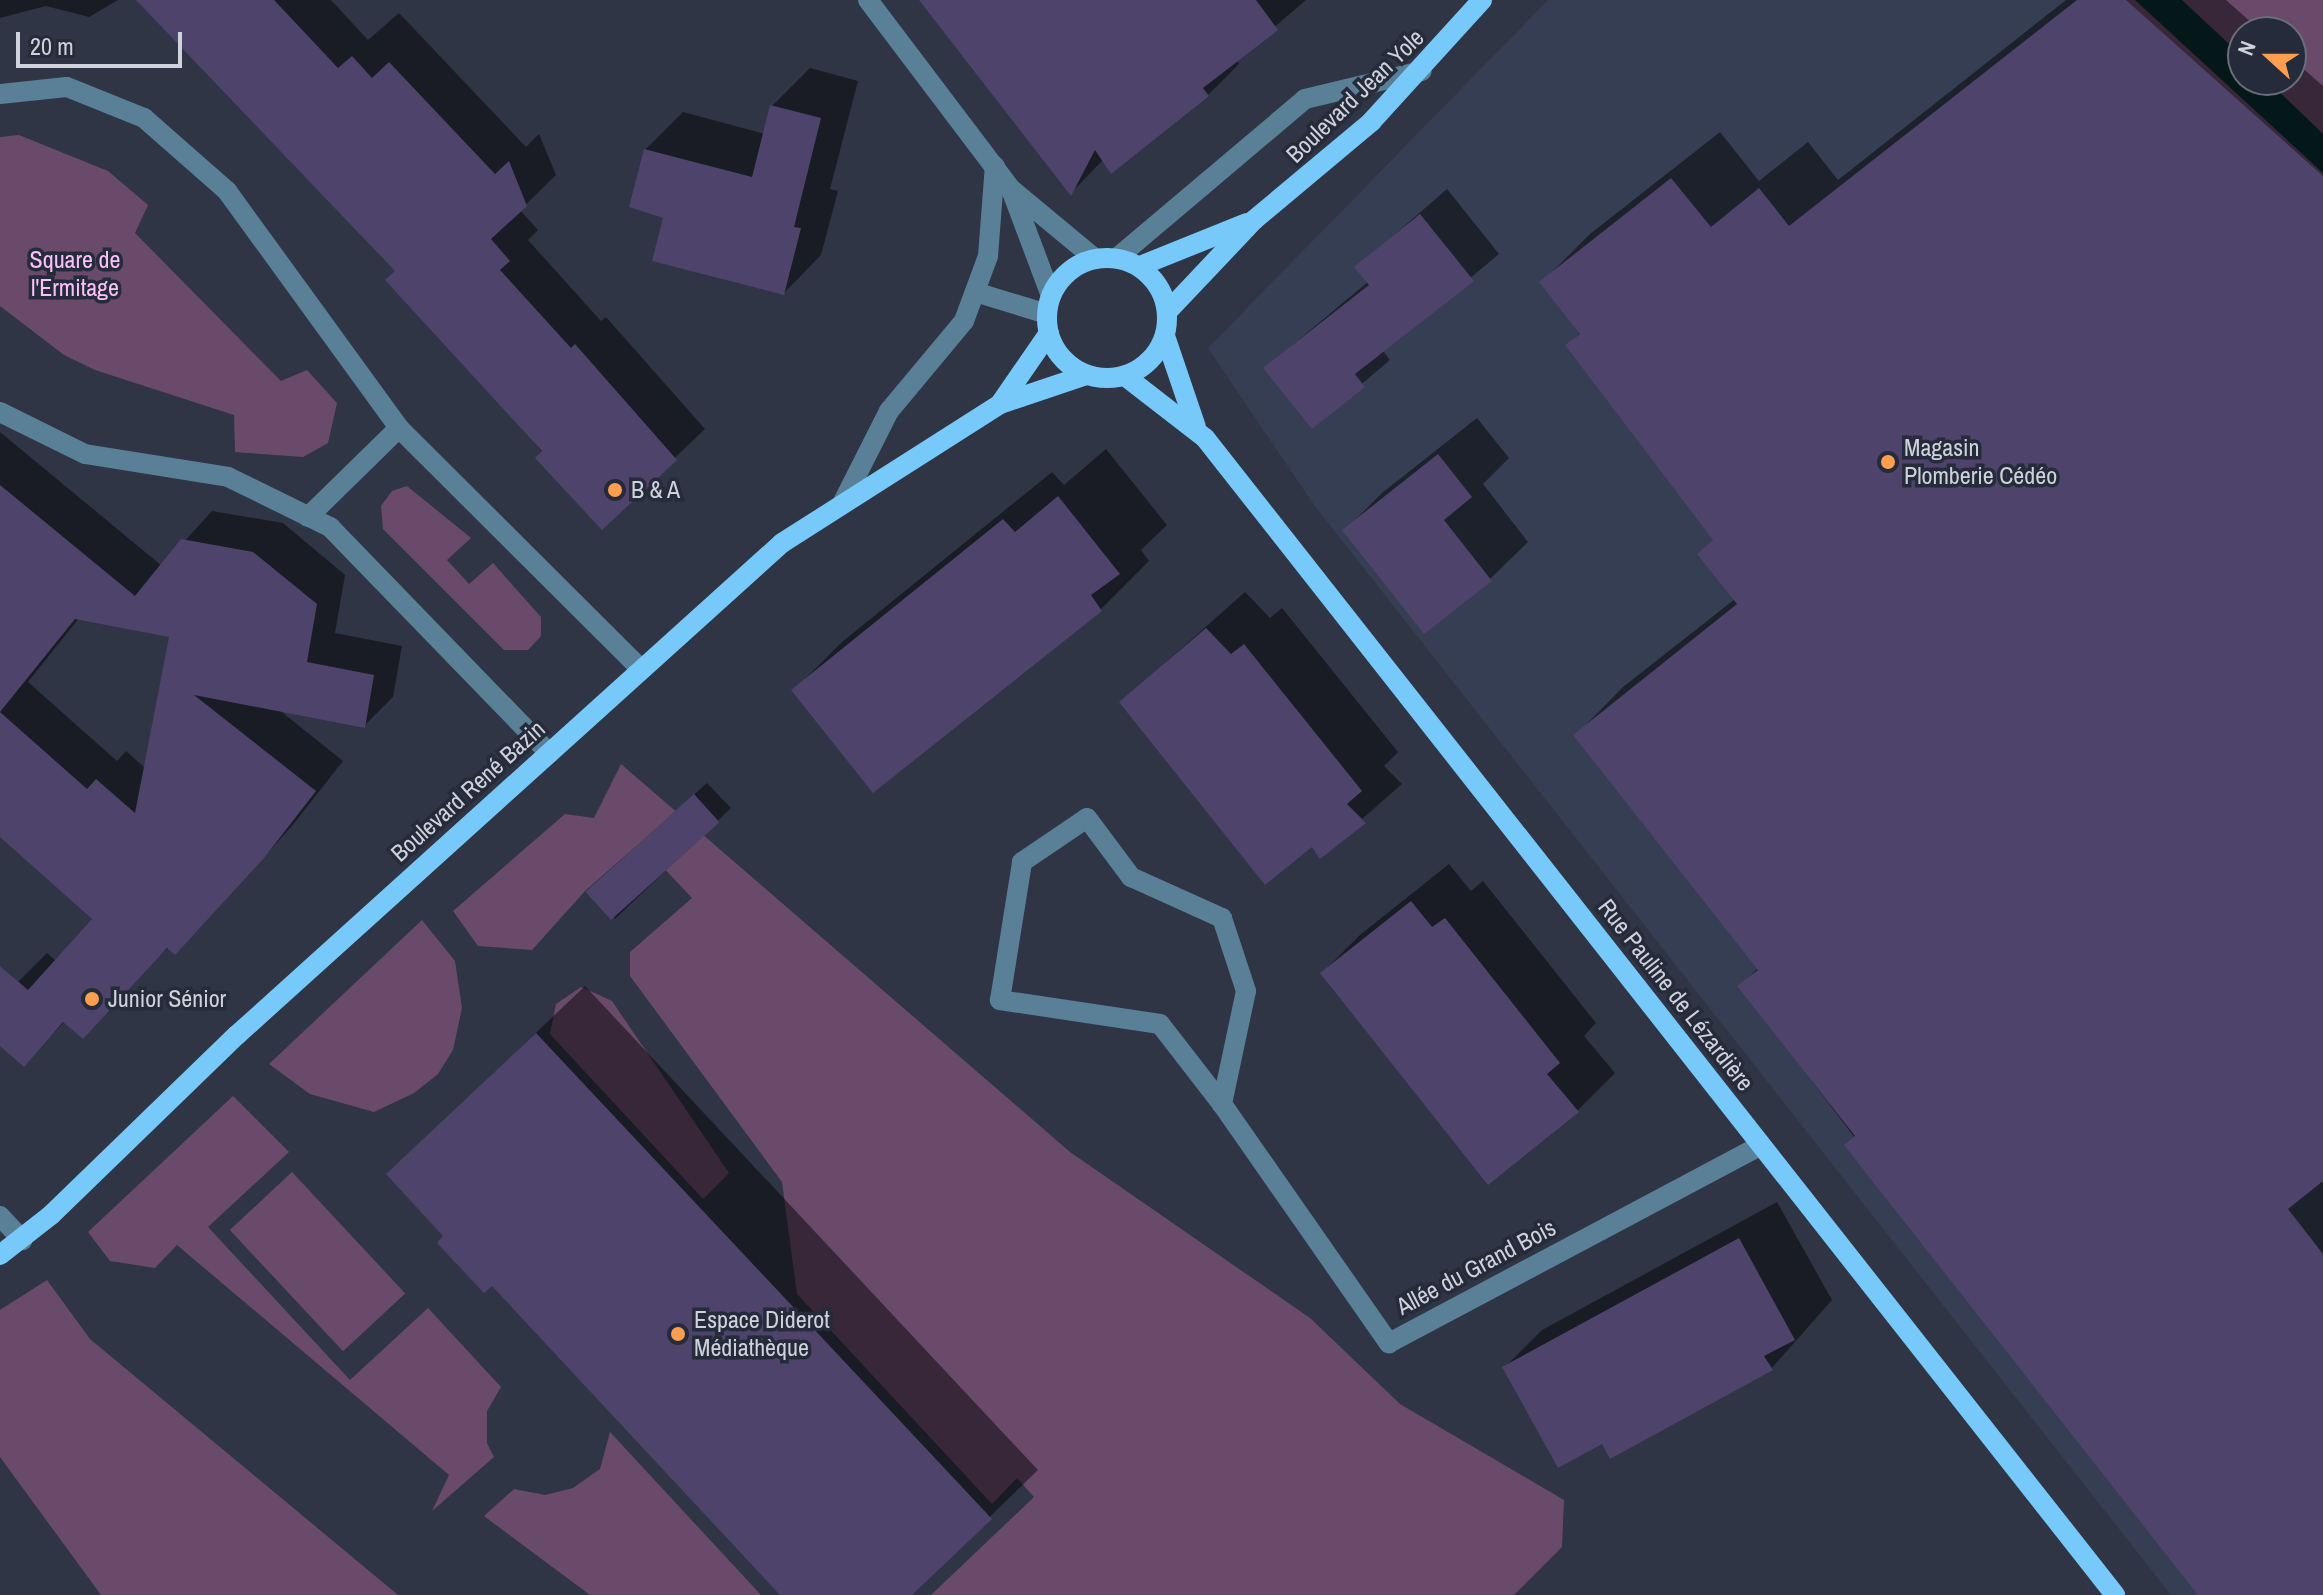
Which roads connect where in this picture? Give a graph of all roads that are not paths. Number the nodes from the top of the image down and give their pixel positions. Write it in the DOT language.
graph roads {
  1 [pos="868,0"];
  2 [pos="1482,0"];
  3 [pos="1422,71"];
  4 [pos="0,94"];
  5 [pos="995,166"];
  6 [pos="1011,189"];
  7 [pos="1254,220"];
  8 [pos="1094,258"];
  9 [pos="1117,258"];
  10 [pos="1140,266"];
  11 [pos="975,292"];
  12 [pos="1168,311"];
  13 [pos="1049,314"];
  14 [pos="1165,336"];
  15 [pos="1086,375"];
  16 [pos="1125,376"];
  17 [pos="1000,404"];
  18 [pos="0,412"];
  19 [pos="1196,427"];
  20 [pos="399,428"];
  21 [pos="843,502"];
  22 [pos="308,517"];
  23 [pos="641,669"];
  24 [pos="549,753"];
  25 [pos="1222,1104"];
  26 [pos="1761,1145"];
  27 [pos="0,1216"];
  28 [pos="22,1240"];
  29 [pos="0,1255"];
  30 [pos="2115,1595"];
  1 -- 5 [label="street"];
  2 -- 3 [label="main road, Boulevard Jean Yole"];
  3 -- 7 [label="main road, Boulevard Jean Yole"];
  3 -- 9 [label="street"];
  4 -- 20 [label="street"];
  5 -- 6 [label="street"];
  5 -- 11 [label="street"];
  6 -- 8 [label="street"];
  6 -- 13 [label="street"];
  7 -- 10 [label="main road, Boulevard Jean Yole"];
  7 -- 12 [label="main road, Boulevard Jean Yole"];
  8 -- 9 [label="main road"];
  8 -- 13 [label="main road"];
  9 -- 10 [label="main road"];
  10 -- 12 [label="main road"];
  11 -- 13 [label="street"];
  11 -- 21 [label="street"];
  12 -- 14 [label="main road"];
  13 -- 15 [label="main road"];
  13 -- 17 [label="main road, Boulevard René Bazin"];
  14 -- 16 [label="main road"];
  14 -- 19 [label="main road, Rue Pauline de Lézardière"];
  15 -- 16 [label="main road"];
  15 -- 17 [label="main road, Boulevard René Bazin"];
  16 -- 19 [label="main road, Rue Pauline de Lézardière"];
  17 -- 21 [label="main road, Boulevard René Bazin"];
  18 -- 22 [label="street"];
  19 -- 26 [label="main road, Rue Pauline de Lézardière"];
  20 -- 22 [label="street"];
  20 -- 23 [label="street"];
  21 -- 23 [label="main road, Boulevard René Bazin"];
  22 -- 24 [label="street"];
  23 -- 24 [label="main road, Boulevard René Bazin"];
  24 -- 28 [label="main road, Boulevard René Bazin"];
  25 -- 25 [label="street, Allée du Grand Bois"];
  25 -- 26 [label="street, Allée du Grand Bois"];
  26 -- 30 [label="main road, Rue Pauline de Lézardière"];
  27 -- 28 [label="street"];
  28 -- 29 [label="main road, Boulevard René Bazin"];
}
